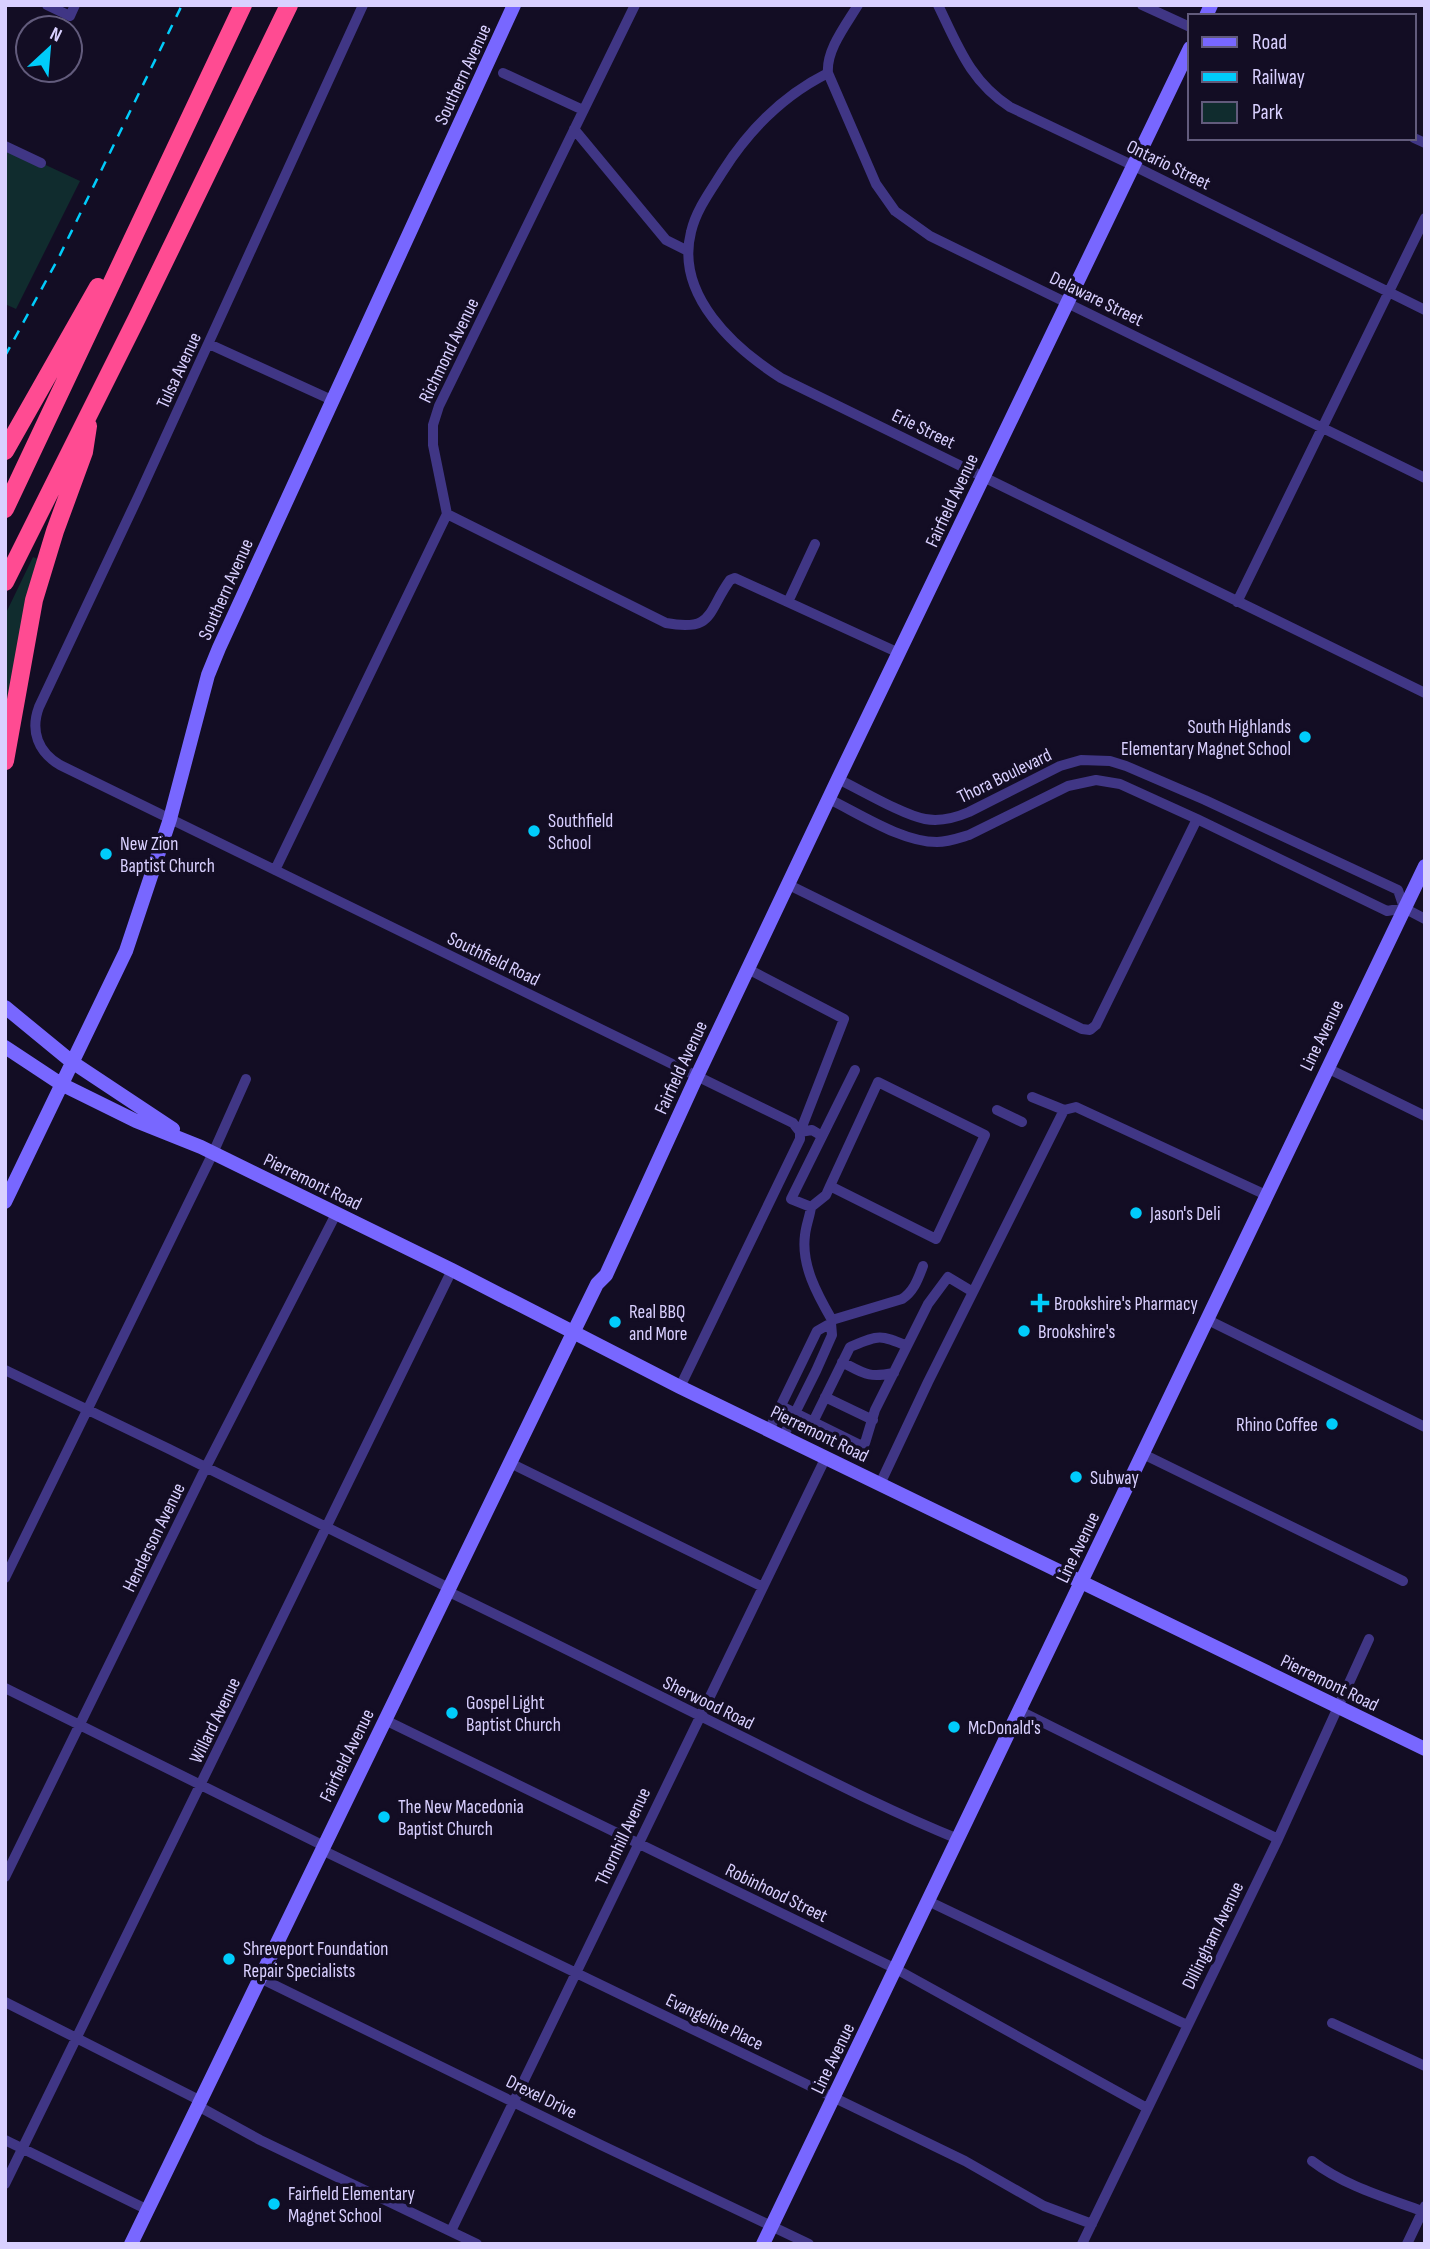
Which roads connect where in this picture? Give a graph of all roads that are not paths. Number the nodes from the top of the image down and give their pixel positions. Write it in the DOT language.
graph roads {
  1 [pos="47,5"];
  2 [pos="75,5"];
  3 [pos="243,5"];
  4 [pos="289,5"];
  5 [pos="363,5"];
  6 [pos="514,5"];
  7 [pos="635,5"];
  8 [pos="858,5"];
  9 [pos="938,5"];
  10 [pos="1142,5"];
  11 [pos="1188,26"];
  12 [pos="1188,52"];
  13 [pos="503,73"];
  14 [pos="828,73"];
  15 [pos="583,110"];
  16 [pos="574,129"];
  17 [pos="5,145"];
  18 [pos="173,156"];
  19 [pos="41,163"];
  20 [pos="1134,166"];
  21 [pos="1425,218"];
  22 [pos="688,251"];
  23 [pos="1387,292"];
  24 [pos="1067,303"];
  25 [pos="1425,310"];
  26 [pos="209,344"];
  27 [pos="334,401"];
  28 [pos="90,409"];
  29 [pos="1321,428"];
  30 [pos="5,451"];
  31 [pos="983,477"];
  32 [pos="1425,478"];
  33 [pos="5,509"];
  34 [pos="447,514"];
  35 [pos="816,544"];
  36 [pos="5,582"];
  37 [pos="788,602"];
  38 [pos="1237,602"];
  39 [pos="899,653"];
  40 [pos="1425,693"];
  41 [pos="42,750"];
  42 [pos="5,761"];
  43 [pos="838,779"];
  44 [pos="829,799"];
  45 [pos="170,819"];
  46 [pos="1197,819"];
  47 [pos="1425,866"];
  48 [pos="275,870"];
  49 [pos="789,885"];
  50 [pos="1404,908"];
  51 [pos="1425,919"];
  52 [pos="748,970"];
  53 [pos="5,1007"];
  54 [pos="5,1047"];
  55 [pos="72,1062"];
  56 [pos="1327,1068"];
  57 [pos="855,1070"];
  58 [pos="697,1076"];
  59 [pos="246,1079"];
  60 [pos="61,1084"];
  61 [pos="1032,1097"];
  62 [pos="996,1110"];
  63 [pos="1061,1114"];
  64 [pos="1425,1116"];
  65 [pos="1022,1122"];
  66 [pos="800,1132"];
  67 [pos="822,1136"];
  68 [pos="207,1150"];
  69 [pos="830,1186"];
  70 [pos="1266,1195"];
  71 [pos="5,1202"];
  72 [pos="811,1207"];
  73 [pos="336,1214"];
  74 [pos="923,1266"];
  75 [pos="452,1270"];
  76 [pos="973,1292"];
  77 [pos="1208,1320"];
  78 [pos="831,1322"];
  79 [pos="573,1333"];
  80 [pos="907,1346"];
  81 [pos="842,1362"];
  82 [pos="5,1370"];
  83 [pos="894,1373"];
  84 [pos="680,1387"];
  85 [pos="825,1397"];
  86 [pos="781,1406"];
  87 [pos="87,1410"];
  88 [pos="795,1413"];
  89 [pos="873,1420"];
  90 [pos="813,1422"];
  91 [pos="1425,1427"];
  92 [pos="769,1430"];
  93 [pos="783,1437"];
  94 [pos="1143,1454"];
  95 [pos="826,1457"];
  96 [pos="510,1463"];
  97 [pos="206,1467"];
  98 [pos="880,1483"];
  99 [pos="327,1528"];
  100 [pos="5,1578"];
  101 [pos="1403,1581"];
  102 [pos="1082,1582"];
  103 [pos="763,1587"];
  104 [pos="448,1590"];
  105 [pos="1369,1639"];
  106 [pos="5,1688"];
  107 [pos="1338,1707"];
  108 [pos="1020,1711"];
  109 [pos="700,1716"];
  110 [pos="385,1720"];
  111 [pos="80,1725"];
  112 [pos="1425,1749"];
  113 [pos="202,1785"];
  114 [pos="958,1839"];
  115 [pos="1278,1839"];
  116 [pos="638,1843"];
  117 [pos="323,1848"];
  118 [pos="5,1877"];
  119 [pos="928,1901"];
  120 [pos="896,1969"];
  121 [pos="576,1972"];
  122 [pos="260,1978"];
  123 [pos="5,2002"];
  124 [pos="1332,2023"];
  125 [pos="1187,2025"];
  126 [pos="77,2038"];
  127 [pos="1425,2066"];
  128 [pos="834,2098"];
  129 [pos="513,2101"];
  130 [pos="200,2103"];
  131 [pos="1147,2108"];
  132 [pos="5,2140"];
  133 [pos="23,2149"];
  134 [pos="1312,2161"];
  135 [pos="5,2184"];
  136 [pos="148,2210"];
  137 [pos="1424,2211"];
  138 [pos="1092,2224"];
  139 [pos="772,2227"];
  140 [pos="451,2231"];
  141 [pos="131,2244"];
  142 [pos="477,2244"];
  143 [pos="764,2244"];
  144 [pos="809,2244"];
  145 [pos="1082,2244"];
  146 [pos="1407,2244"];
  1 -- 2 [label="street"];
  3 -- 18 [label="highway"];
  4 -- 28 [label="highway"];
  5 -- 26 [label="street, Tulsa Avenue"];
  6 -- 27 [label="street, Southern Avenue"];
  7 -- 15 [label="street, Richmond Avenue"];
  8 -- 14 [label="street"];
  9 -- 20 [label="street, Ontario Street"];
  10 -- 11 [label="street"];
  12 -- 20 [label="street, Fairfield Avenue"];
  13 -- 15 [label="street"];
  14 -- 22 [label="street"];
  14 -- 24 [label="street, Delaware Street"];
  15 -- 16 [label="street, Richmond Avenue"];
  16 -- 22 [label="street"];
  16 -- 34 [label="street, Richmond Avenue"];
  17 -- 19 [label="street"];
  18 -- 30 [label="highway"];
  18 -- 33 [label="highway"];
  20 -- 23 [label="street, Ontario Street"];
  20 -- 24 [label="street, Fairfield Avenue"];
  21 -- 23 [label="street"];
  22 -- 31 [label="street, Erie Street"];
  23 -- 25 [label="street, Ontario Street"];
  23 -- 29 [label="street"];
  24 -- 29 [label="street, Delaware Street"];
  24 -- 31 [label="street, Fairfield Avenue"];
  26 -- 27 [label="street"];
  26 -- 41 [label="street, Tulsa Avenue"];
  27 -- 45 [label="street, Southern Avenue"];
  28 -- 36 [label="highway"];
  28 -- 42 [label="highway"];
  29 -- 32 [label="street, Delaware Street"];
  29 -- 38 [label="street"];
  31 -- 38 [label="street, Erie Street"];
  31 -- 39 [label="street, Fairfield Avenue"];
  34 -- 37 [label="street"];
  34 -- 48 [label="street"];
  35 -- 37 [label="street"];
  37 -- 39 [label="street"];
  38 -- 40 [label="street, Erie Street"];
  39 -- 43 [label="street, Fairfield Avenue"];
  41 -- 45 [label="street, Southfield Road"];
  43 -- 44 [label="street, Fairfield Avenue"];
  43 -- 50 [label="street, Thora Boulevard"];
  44 -- 46 [label="street, Thora Boulevard"];
  44 -- 49 [label="street, Fairfield Avenue"];
  45 -- 48 [label="street, Southfield Road"];
  45 -- 55 [label="street, Southern Avenue"];
  46 -- 49 [label="street"];
  46 -- 50 [label="street, Thora Boulevard"];
  47 -- 50 [label="street, Line Avenue"];
  48 -- 58 [label="street, Southfield Road"];
  49 -- 52 [label="street, Fairfield Avenue"];
  50 -- 51 [label="street, Thora Boulevard"];
  50 -- 56 [label="street, Line Avenue"];
  52 -- 58 [label="street, Fairfield Avenue"];
  52 -- 66 [label="street"];
  53 -- 55 [label="street, Pierremont Road"];
  54 -- 60 [label="street, Pierremont Road"];
  55 -- 60 [label="street, Southern Avenue"];
  55 -- 68 [label="street, Pierremont Road"];
  56 -- 64 [label="street"];
  56 -- 70 [label="street, Line Avenue"];
  57 -- 67 [label="street"];
  58 -- 66 [label="street, Southfield Road"];
  58 -- 79 [label="street, Fairfield Avenue"];
  59 -- 68 [label="street"];
  60 -- 68 [label="street, Pierremont Road"];
  60 -- 71 [label="street, Southern Avenue"];
  61 -- 63 [label="street"];
  62 -- 65 [label="street"];
  63 -- 70 [label="street"];
  63 -- 76 [label="street"];
  66 -- 67 [label="street"];
  66 -- 84 [label="street"];
  67 -- 72 [label="street"];
  68 -- 73 [label="street, Pierremont Road"];
  68 -- 87 [label="street"];
  69 -- 69 [label="street"];
  69 -- 72 [label="street"];
  70 -- 77 [label="street, Line Avenue"];
  72 -- 78 [label="street"];
  73 -- 75 [label="street, Pierremont Road"];
  73 -- 97 [label="street, Henderson Avenue"];
  74 -- 78 [label="street"];
  75 -- 79 [label="street, Pierremont Road"];
  75 -- 99 [label="street, Willard Avenue"];
  76 -- 80 [label="street"];
  76 -- 98 [label="street"];
  77 -- 91 [label="street"];
  77 -- 94 [label="street, Line Avenue"];
  78 -- 86 [label="street"];
  78 -- 88 [label="street"];
  79 -- 84 [label="street, Pierremont Road"];
  79 -- 96 [label="street, Fairfield Avenue"];
  80 -- 81 [label="street"];
  80 -- 83 [label="street"];
  81 -- 83 [label="street"];
  81 -- 85 [label="street"];
  82 -- 87 [label="street, Sherwood Road"];
  83 -- 89 [label="street"];
  84 -- 92 [label="street, Pierremont Road"];
  85 -- 89 [label="street"];
  85 -- 90 [label="street"];
  86 -- 88 [label="street"];
  86 -- 92 [label="street"];
  87 -- 97 [label="street, Sherwood Road"];
  87 -- 100 [label="street"];
  88 -- 90 [label="street"];
  88 -- 93 [label="street"];
  89 -- 90 [label="street"];
  92 -- 93 [label="street, Pierremont Road"];
  93 -- 95 [label="street, Pierremont Road"];
  94 -- 101 [label="street"];
  94 -- 102 [label="street, Line Avenue"];
  95 -- 98 [label="street, Pierremont Road"];
  95 -- 103 [label="street, Thornhill Avenue"];
  96 -- 103 [label="street"];
  96 -- 104 [label="street, Fairfield Avenue"];
  97 -- 99 [label="street, Sherwood Road"];
  97 -- 111 [label="street, Henderson Avenue"];
  98 -- 102 [label="street, Pierremont Road"];
  99 -- 104 [label="street, Sherwood Road"];
  99 -- 113 [label="street, Willard Avenue"];
  102 -- 107 [label="street, Pierremont Road"];
  102 -- 108 [label="street, Line Avenue"];
  103 -- 109 [label="street, Thornhill Avenue"];
  104 -- 109 [label="street, Sherwood Road"];
  104 -- 110 [label="street, Fairfield Avenue"];
  105 -- 107 [label="street, Dillingham Avenue"];
  106 -- 111 [label="street, Evangeline Place"];
  107 -- 112 [label="street, Pierremont Road"];
  107 -- 115 [label="street, Dillingham Avenue"];
  108 -- 114 [label="street, Line Avenue"];
  108 -- 115 [label="street"];
  109 -- 114 [label="street, Sherwood Road"];
  109 -- 116 [label="street, Thornhill Avenue"];
  110 -- 116 [label="street, Robinhood Street"];
  110 -- 117 [label="street, Fairfield Avenue"];
  111 -- 113 [label="street, Evangeline Place"];
  111 -- 118 [label="street, Henderson Avenue"];
  113 -- 117 [label="street, Evangeline Place"];
  113 -- 126 [label="street, Willard Avenue"];
  114 -- 119 [label="street, Line Avenue"];
  115 -- 125 [label="street, Dillingham Avenue"];
  116 -- 120 [label="street, Robinhood Street"];
  116 -- 121 [label="street, Thornhill Avenue"];
  117 -- 121 [label="street, Evangeline Place"];
  117 -- 122 [label="street, Fairfield Avenue"];
  119 -- 120 [label="street, Line Avenue"];
  119 -- 125 [label="street"];
  120 -- 128 [label="street, Line Avenue"];
  120 -- 131 [label="street, Robinhood Street"];
  121 -- 128 [label="street, Evangeline Place"];
  121 -- 129 [label="street, Thornhill Avenue"];
  122 -- 129 [label="street, Drexel Drive"];
  122 -- 130 [label="street, Fairfield Avenue"];
  123 -- 126 [label="street"];
  124 -- 127 [label="street"];
  125 -- 131 [label="street, Dillingham Avenue"];
  126 -- 130 [label="street"];
  126 -- 133 [label="street, Willard Avenue"];
  128 -- 138 [label="street, Evangeline Place"];
  128 -- 139 [label="street, Line Avenue"];
  129 -- 139 [label="street, Drexel Drive"];
  129 -- 140 [label="street, Thornhill Avenue"];
  130 -- 136 [label="street, Fairfield Avenue"];
  130 -- 140 [label="street"];
  131 -- 138 [label="street, Dillingham Avenue"];
  132 -- 133 [label="street"];
  133 -- 135 [label="street, Willard Avenue"];
  133 -- 136 [label="street"];
  134 -- 137 [label="street"];
  136 -- 141 [label="street, Fairfield Avenue"];
  137 -- 146 [label="street"];
  138 -- 145 [label="street, Dillingham Avenue"];
  139 -- 143 [label="street, Line Avenue"];
  139 -- 144 [label="street, Drexel Drive"];
  140 -- 142 [label="street"];
}
